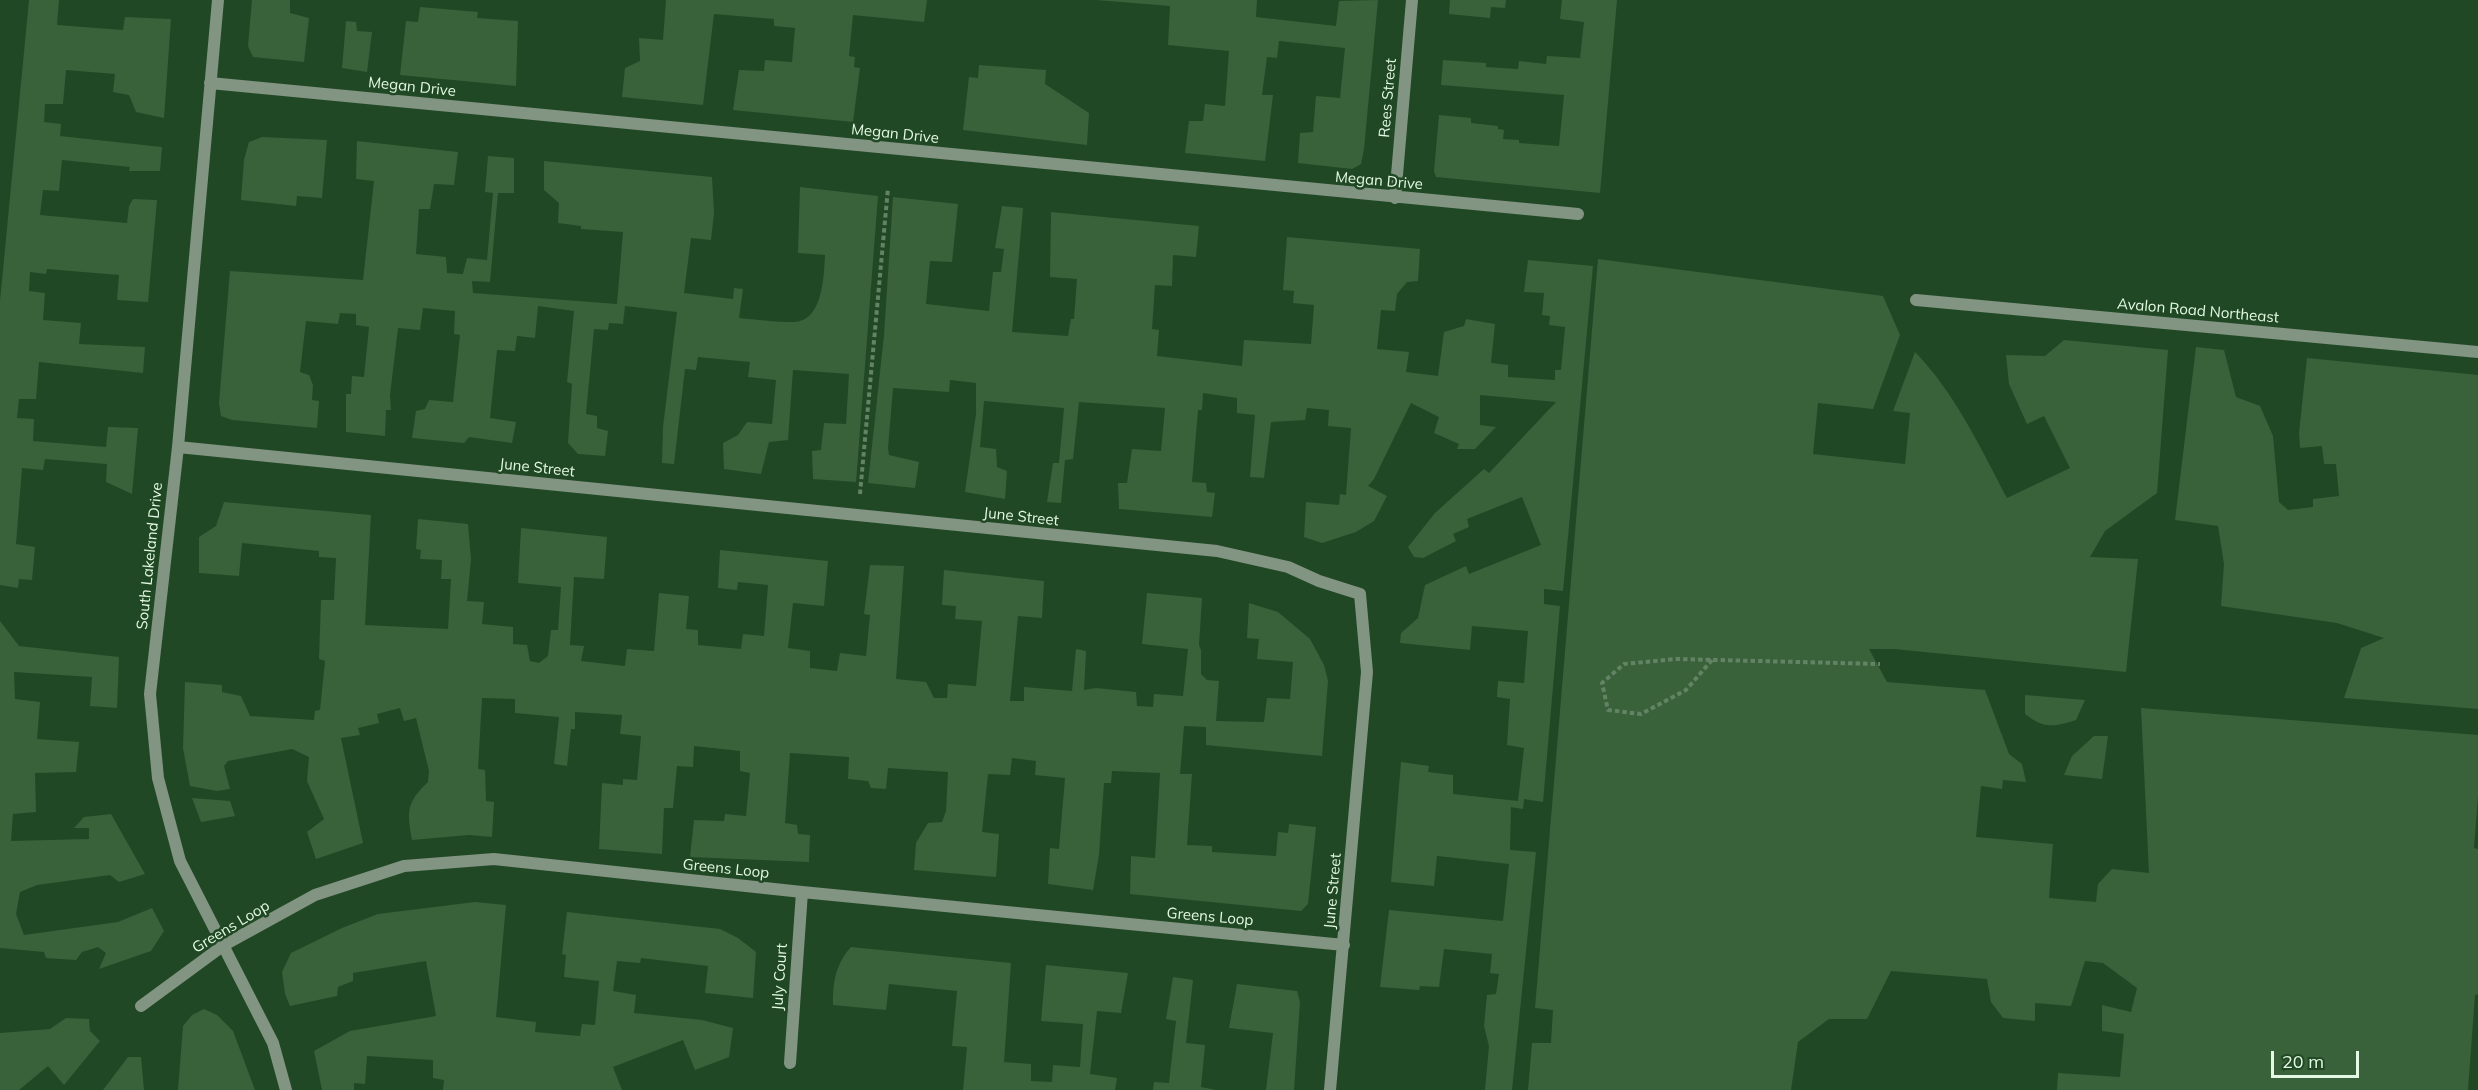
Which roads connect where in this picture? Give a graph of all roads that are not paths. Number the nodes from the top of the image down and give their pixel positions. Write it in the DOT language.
graph roads {
  1 [pos="218,0"];
  2 [pos="1412,0"];
  3 [pos="210,83"];
  4 [pos="1395,198"];
  5 [pos="1578,214"];
  6 [pos="1916,300"];
  7 [pos="2478,352"];
  8 [pos="178,447"];
  9 [pos="802,892"];
  10 [pos="224,945"];
  11 [pos="1344,945"];
  12 [pos="141,1006"];
  13 [pos="790,1063"];
  14 [pos="286,1090"];
  15 [pos="1330,1090"];
  1 -- 3 [label="street, South Lakeland Drive"];
  2 -- 4 [label="street, Rees Street"];
  3 -- 4 [label="street, Megan Drive"];
  3 -- 8 [label="street, South Lakeland Drive"];
  4 -- 5 [label="street, Megan Drive"];
  6 -- 7 [label="street, Avalon Road Northeast"];
  8 -- 10 [label="street, South Lakeland Drive"];
  8 -- 11 [label="street, June Street"];
  9 -- 10 [label="street, Greens Loop"];
  9 -- 11 [label="street, Greens Loop"];
  9 -- 13 [label="street, July Court"];
  10 -- 12 [label="street, Greens Loop"];
  10 -- 14 [label="street, South Lakeland Drive"];
  11 -- 15 [label="street, June Street"];
}
